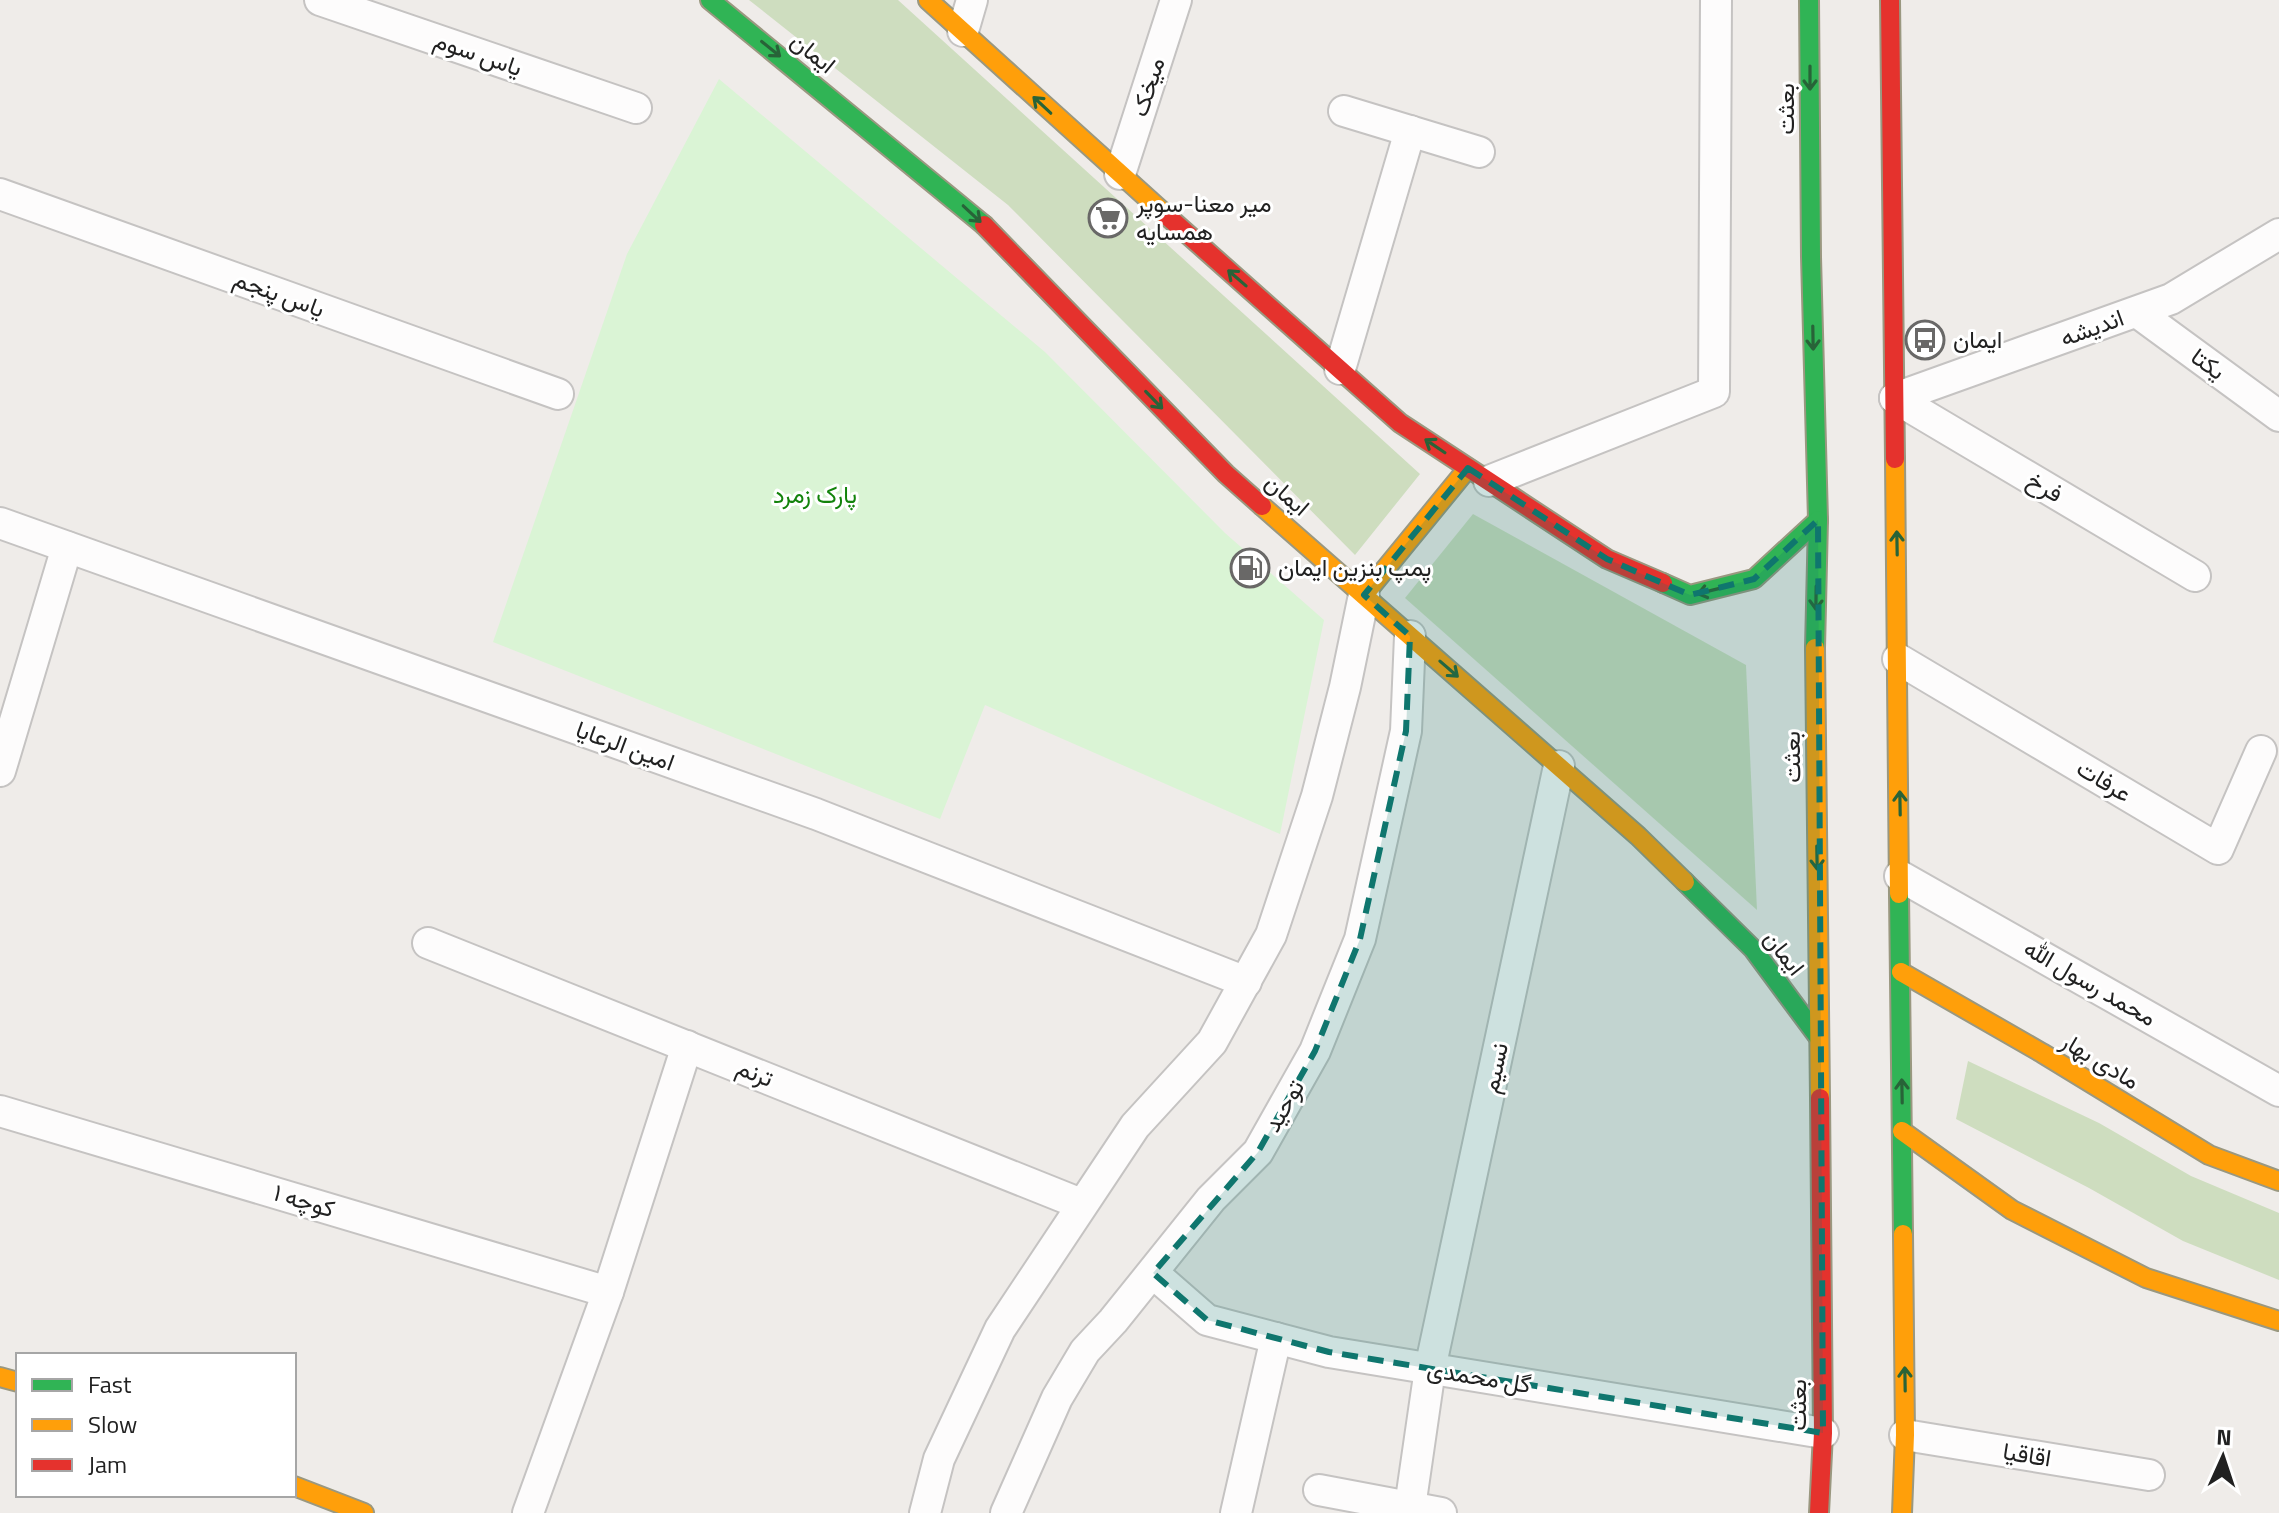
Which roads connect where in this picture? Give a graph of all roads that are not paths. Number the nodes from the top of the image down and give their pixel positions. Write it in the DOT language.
graph roads {
  1 [pos="320,0"];
  2 [pos="710,0"];
  3 [pos="928,0"];
  4 [pos="972,0"];
  5 [pos="1176,0"];
  6 [pos="1716,0"];
  7 [pos="1809,0"];
  8 [pos="1890,0"];
  9 [pos="963,31"];
  10 [pos="636,108"];
  11 [pos="1344,111"];
  12 [pos="1410,131"];
  13 [pos="1479,152"];
  14 [pos="1120,174"];
  15 [pos="0,194"];
  16 [pos="2279,234"];
  17 [pos="2137,312"];
  18 [pos="1340,369"];
  19 [pos="558,394"];
  20 [pos="1895,398"];
  21 [pos="2279,416"];
  22 [pos="1478,474"];
  23 [pos="1818,520"];
  24 [pos="0,523"];
  25 [pos="67,547"];
  26 [pos="2195,576"];
  27 [pos="1364,595"];
  28 [pos="1410,636"];
  29 [pos="1898,659"];
  30 [pos="2261,751"];
  31 [pos="1559,766"];
  32 [pos="0,771"];
  33 [pos="1900,876"];
  34 [pos="428,943"];
  35 [pos="1901,972"];
  36 [pos="1246,982"];
  37 [pos="1819,1038"];
  38 [pos="687,1046"];
  39 [pos="2279,1091"];
  40 [pos="0,1111"];
  41 [pos="1902,1131"];
  42 [pos="2279,1181"];
  43 [pos="1081,1204"];
  44 [pos="1153,1273"];
  45 [pos="608,1292"];
  46 [pos="2279,1321"];
  47 [pos="1276,1338"];
  48 [pos="1430,1369"];
  49 [pos="1823,1433"];
  50 [pos="1905,1435"];
  51 [pos="2149,1475"];
  52 [pos="296,1487"];
  53 [pos="1319,1490"];
  54 [pos="1410,1507"];
  55 [pos="1012,1511"];
  56 [pos="364,1513"];
  57 [pos="528,1513"];
  58 [pos="925,1513"];
  59 [pos="1236,1513"];
  60 [pos="1441,1513"];
  61 [pos="1819,1513"];
  62 [pos="1902,1513"];
  1 -- 10 [label="street, یاس سوم"];
  2 -- 27 [label="main road, ایمان, one-way"];
  3 -- 9 [label="main road"];
  4 -- 9 [label="street"];
  5 -- 14 [label="street, میخک"];
  6 -- 22 [label="street"];
  7 -- 23 [label="main road, بعثت, one-way"];
  8 -- 20 [label="main road"];
  14 -- 9 [label="main road, one-way"];
  11 -- 12 [label="street"];
  12 -- 13 [label="street"];
  12 -- 18 [label="street"];
  18 -- 14 [label="main road, one-way"];
  15 -- 19 [label="street, یاس پنجم"];
  16 -- 17 [label="street, اندیشه"];
  17 -- 20 [label="street, اندیشه"];
  17 -- 21 [label="street, یکتا"];
  22 -- 18 [label="main road, one-way"];
  20 -- 26 [label="street, فرخ"];
  29 -- 20 [label="main road, one-way"];
  23 -- 22 [label="main road, one-way"];
  22 -- 27 [label="main road"];
  23 -- 37 [label="main road, بعثت, one-way"];
  24 -- 25 [label="street, امین الرعایا"];
  25 -- 32 [label="street"];
  25 -- 36 [label="street, امین الرعایا"];
  27 -- 28 [label="main road, ایمان"];
  27 -- 36 [label="street"];
  28 -- 31 [label="main road, ایمان, one-way"];
  28 -- 44 [label="street, توحید"];
  29 -- 30 [label="street, عرفات"];
  33 -- 29 [label="main road, one-way"];
  31 -- 37 [label="main road, ایمان"];
  31 -- 48 [label="street, نسیم"];
  33 -- 35 [label="main road"];
  33 -- 39 [label="street, محمد رسول الله"];
  34 -- 38 [label="street, ترنم"];
  41 -- 35 [label="main road, one-way"];
  35 -- 42 [label="main road, مادی بهار"];
  36 -- 43 [label="street"];
  37 -- 49 [label="main road, بعثت"];
  38 -- 43 [label="street, ترنم"];
  38 -- 45 [label="street"];
  40 -- 45 [label="street, کوچه ۱"];
  41 -- 46 [label="main road"];
  50 -- 41 [label="main road, one-way"];
  43 -- 58 [label="street"];
  44 -- 47 [label="street, گل محمدی"];
  44 -- 55 [label="street, توحید"];
  45 -- 57 [label="street"];
  47 -- 48 [label="street, گل محمدی"];
  47 -- 59 [label="street"];
  48 -- 49 [label="street, گل محمدی"];
  48 -- 54 [label="street, نسیم"];
  49 -- 61 [label="main road, بعثت"];
  50 -- 51 [label="street, اقاقیا"];
  50 -- 62 [label="main road"];
  52 -- 56 [label="main road"];
  53 -- 54 [label="street"];
  54 -- 60 [label="street"];
}
